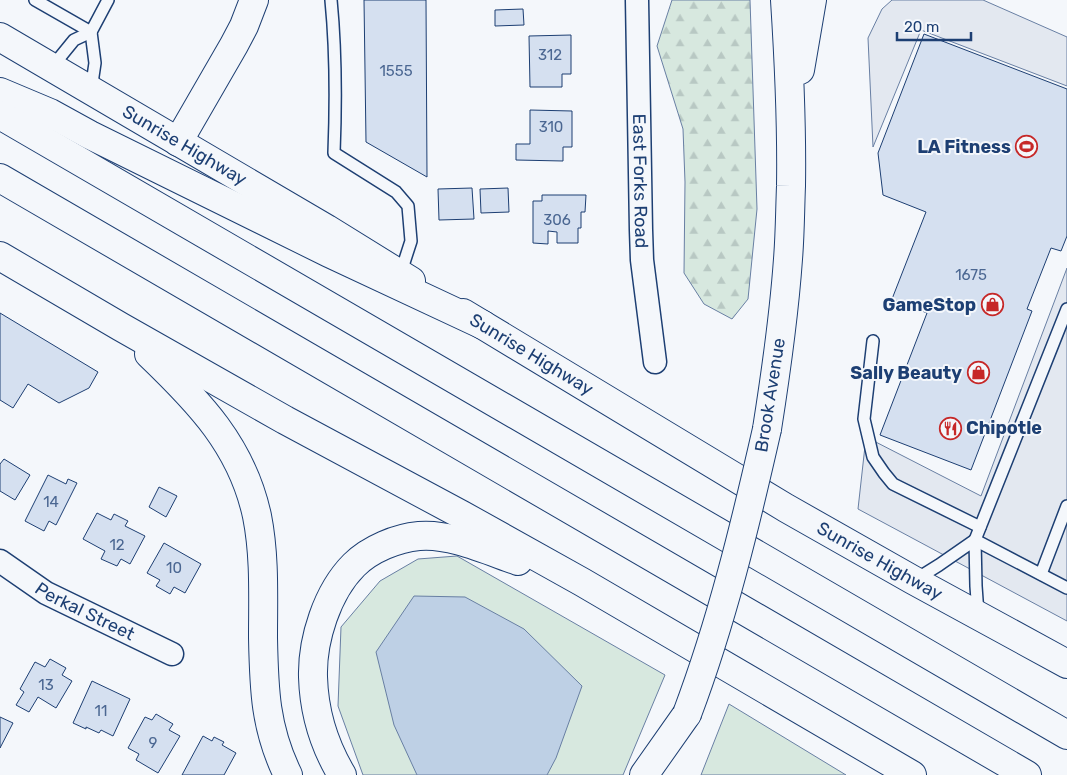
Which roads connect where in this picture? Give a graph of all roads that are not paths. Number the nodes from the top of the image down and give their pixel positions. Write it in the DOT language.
graph roads {
  1 [pos="35,0"];
  2 [pos="108,0"];
  3 [pos="254,0"];
  4 [pos="331,0"];
  5 [pos="636,0"];
  6 [pos="785,0"];
  7 [pos="812,0"];
  8 [pos="91,32"];
  9 [pos="0,37"];
  10 [pos="52,67"];
  11 [pos="91,90"];
  12 [pos="0,92"];
  13 [pos="0,115"];
  14 [pos="791,120"];
  15 [pos="178,142"];
  16 [pos="0,178"];
  17 [pos="0,256"];
  18 [pos="400,274"];
  19 [pos="1067,309"];
  20 [pos="483,325"];
  21 [pos="121,327"];
  22 [pos="873,340"];
  23 [pos="654,362"];
  24 [pos="1067,506"];
  25 [pos="980,527"];
  26 [pos="975,540"];
  27 [pos="0,561"];
  28 [pos="1041,574"];
  29 [pos="914,580"];
  30 [pos="582,582"];
  31 [pos="1067,588"];
  32 [pos="979,616"];
  33 [pos="172,654"];
  34 [pos="1067,664"];
  35 [pos="687,714"];
  36 [pos="1067,735"];
  37 [pos="894,767"];
  38 [pos="288,775"];
  39 [pos="342,775"];
  40 [pos="644,775"];
  41 [pos="662,775"];
  42 [pos="912,775"];
  43 [pos="1027,775"];
  1 -- 8 [label="lane"];
  2 -- 8 [label="lane"];
  3 -- 15 [label="main road"];
  4 -- 18 [label="lane"];
  5 -- 23 [label="street, East Forks Road"];
  6 -- 14 [label="main road, Brook Avenue"];
  7 -- 14 [label="main road"];
  8 -- 10 [label="lane"];
  8 -- 11 [label="lane"];
  9 -- 10 [label="main road, Sunrise Highway"];
  10 -- 11 [label="main road, Sunrise Highway"];
  11 -- 15 [label="main road, Sunrise Highway"];
  12 -- 20 [label="main road"];
  13 -- 36 [label="main road"];
  14 -- 35 [label="main road, Brook Avenue, bridge"];
  15 -- 18 [label="main road, Sunrise Highway"];
  16 -- 43 [label="main road"];
  17 -- 21 [label="main road"];
  18 -- 20 [label="main road, Sunrise Highway"];
  19 -- 25 [label="lane"];
  20 -- 29 [label="main road, Sunrise Highway"];
  21 -- 30 [label="main road"];
  21 -- 38 [label="main road"];
  22 -- 25 [label="lane"];
  24 -- 28 [label="lane"];
  25 -- 26 [label="lane"];
  26 -- 28 [label="lane"];
  26 -- 29 [label="lane"];
  26 -- 32 [label="lane"];
  27 -- 33 [label="street, Perkal Street"];
  28 -- 31 [label="lane"];
  29 -- 32 [label="main road, Sunrise Highway"];
  30 -- 37 [label="main road"];
  30 -- 39 [label="main road"];
  32 -- 34 [label="main road, Sunrise Highway"];
  35 -- 40 [label="main road"];
  35 -- 41 [label="main road, Brook Avenue"];
  37 -- 42 [label="main road"];
}
